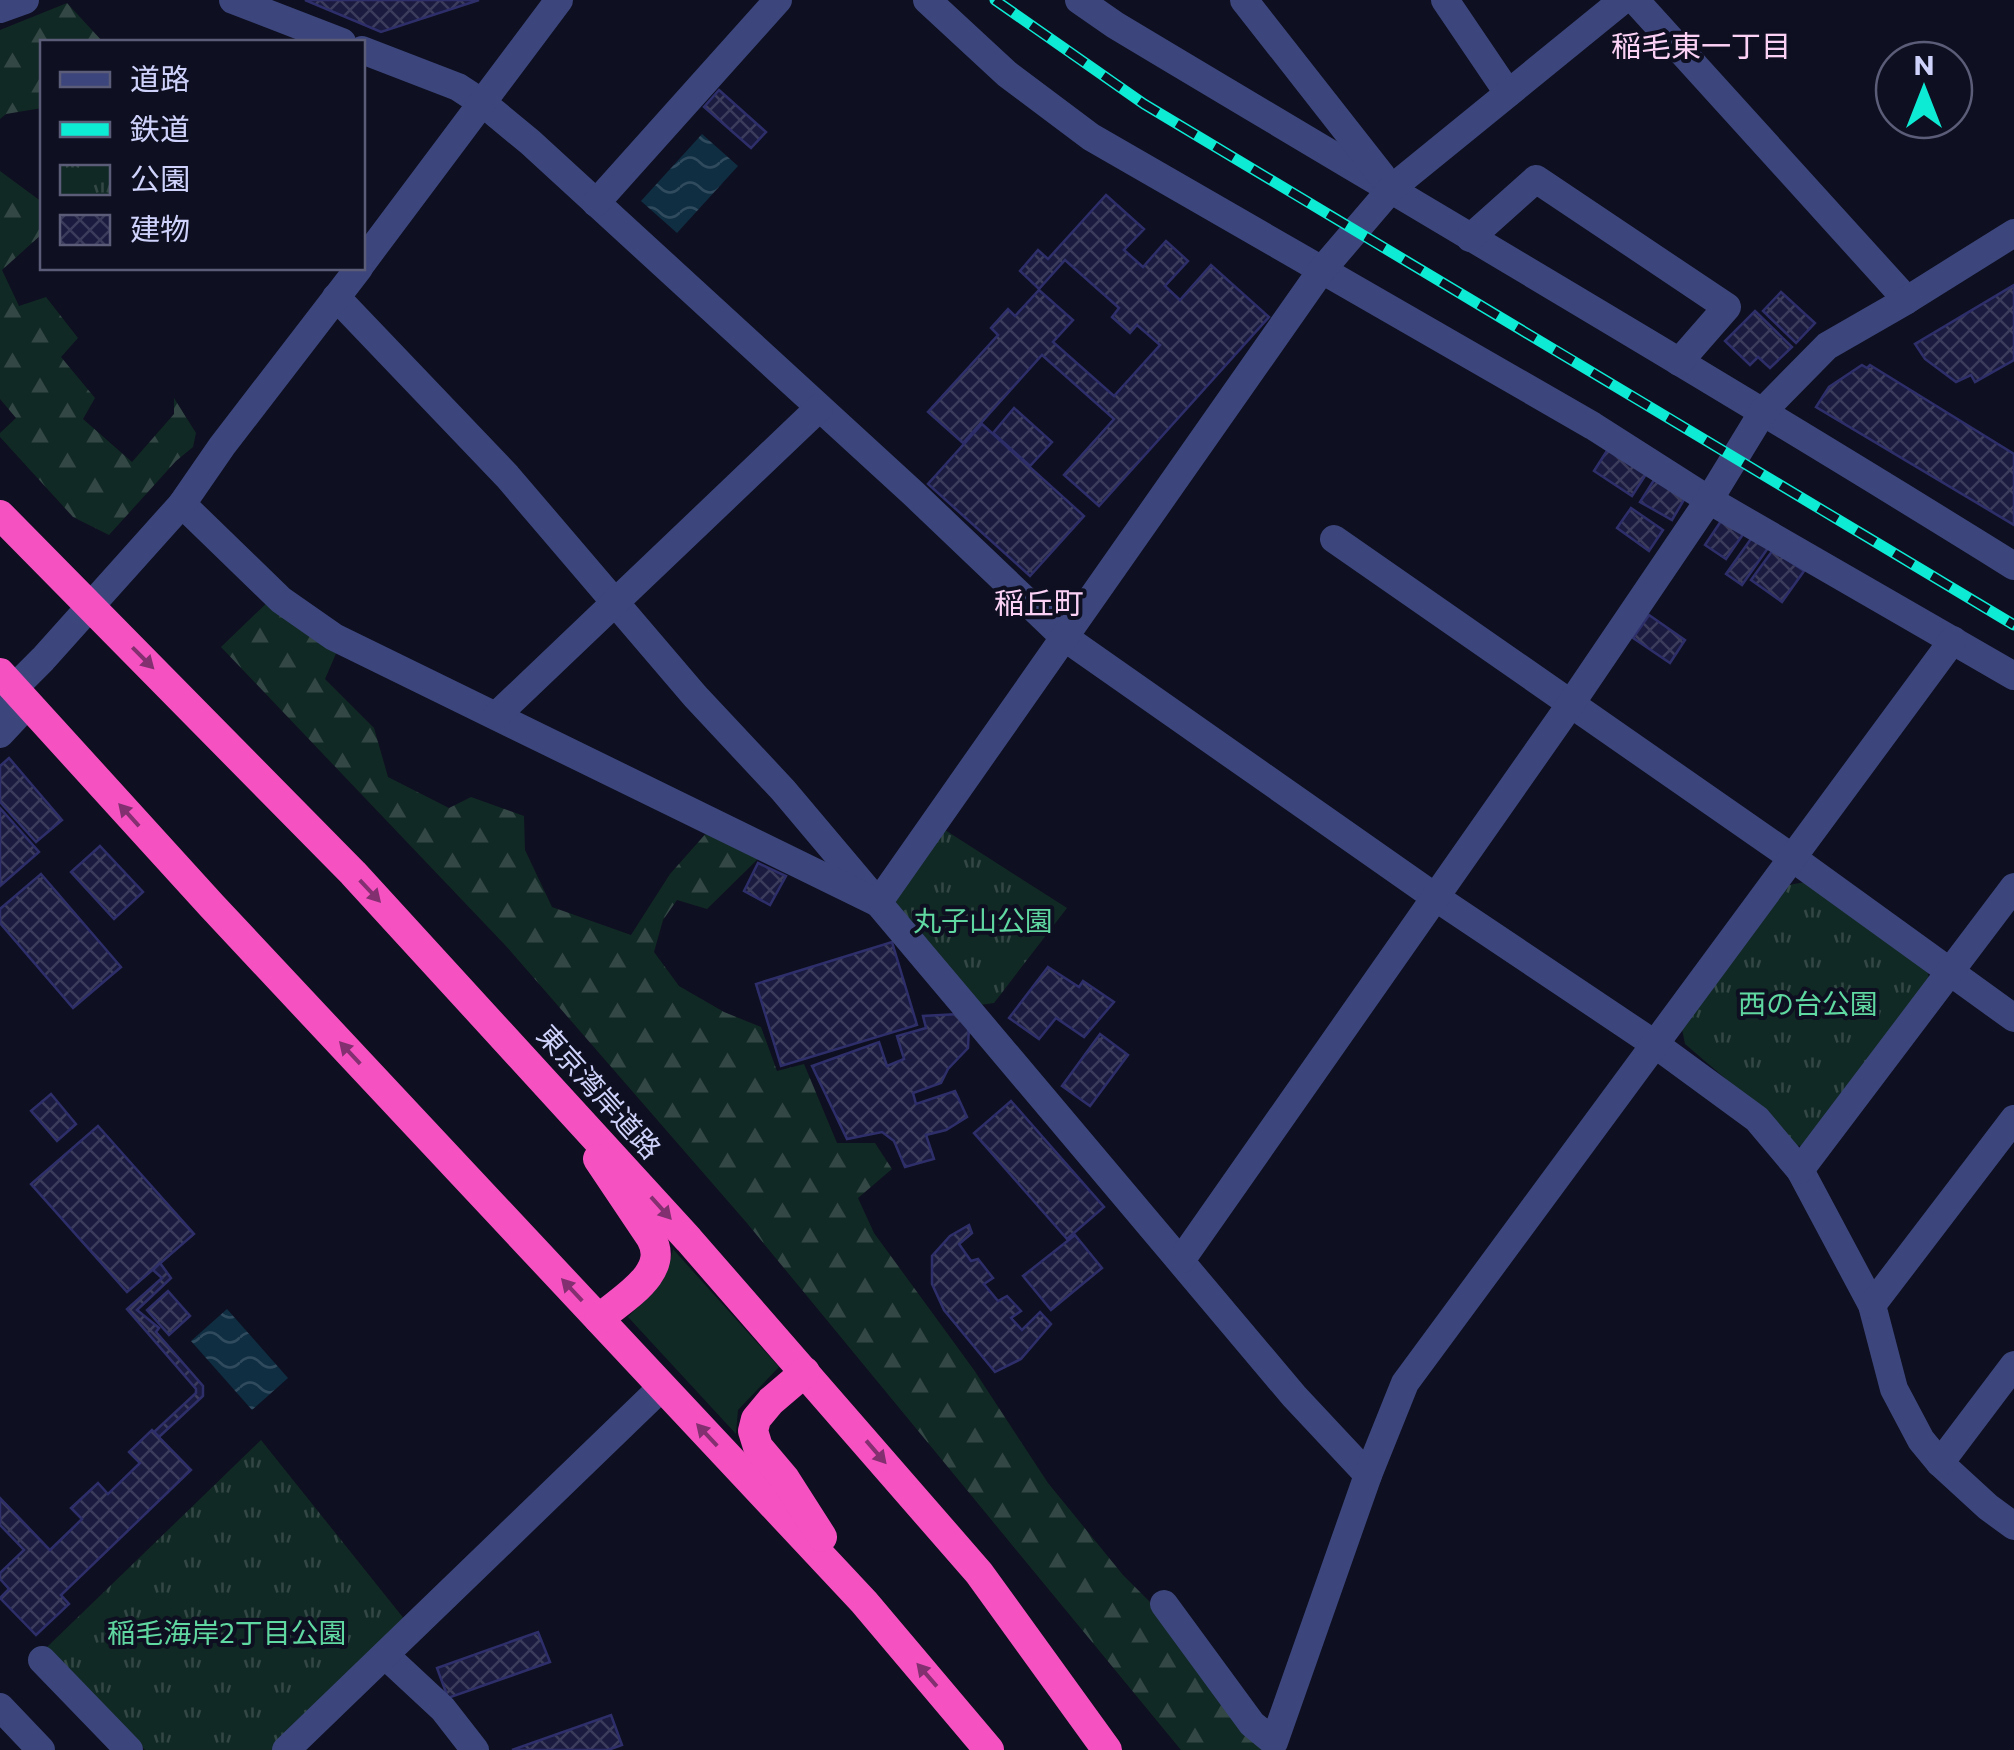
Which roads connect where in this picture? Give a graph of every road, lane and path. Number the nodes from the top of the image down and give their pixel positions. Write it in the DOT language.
graph roads {
  1 [pos="25,0"];
  2 [pos="232,0"];
  3 [pos="558,0"];
  4 [pos="778,0"];
  5 [pos="926,0"];
  6 [pos="1079,0"];
  7 [pos="1244,0"];
  8 [pos="1444,0"];
  9 [pos="1623,0"];
  10 [pos="1635,0"];
  11 [pos="0,8"];
  12 [pos="337,40"];
  13 [pos="365,51"];
  14 [pos="1508,92"];
  15 [pos="484,104"];
  16 [pos="1389,192"];
  17 [pos="596,203"];
  18 [pos="2014,233"];
  19 [pos="1470,238"];
  20 [pos="365,260"];
  21 [pos="1327,264"];
  22 [pos="357,270"];
  23 [pos="336,297"];
  24 [pos="1908,300"];
  25 [pos="1680,362"];
  26 [pos="819,408"];
  27 [pos="1761,414"];
  28 [pos="1712,495"];
  29 [pos="182,504"];
  30 [pos="0,515"];
  31 [pos="1334,539"];
  32 [pos="2014,566"];
  33 [pos="616,600"];
  34 [pos="1064,637"];
  35 [pos="1953,640"];
  36 [pos="2014,676"];
  37 [pos="6,686"];
  38 [pos="1570,705"];
  39 [pos="497,715"];
  40 [pos="0,734"];
  41 [pos="1794,859"];
  42 [pos="2014,887"];
  43 [pos="1435,897"];
  44 [pos="878,903"];
  45 [pos="1952,972"];
  46 [pos="2014,1018"];
  47 [pos="1656,1045"];
  48 [pos="567,1104"];
  49 [pos="2014,1119"];
  50 [pos="1800,1170"];
  51 [pos="1182,1259"];
  52 [pos="1872,1306"];
  53 [pos="599,1320"];
  54 [pos="2014,1365"];
  55 [pos="806,1372"];
  56 [pos="662,1387"];
  57 [pos="1940,1462"];
  58 [pos="1368,1475"];
  59 [pos="2014,1526"];
  60 [pos="864,1602"];
  61 [pos="1164,1604"];
  62 [pos="386,1656"];
  63 [pos="42,1660"];
  64 [pos="0,1707"];
  65 [pos="41,1750"];
  66 [pos="129,1750"];
  67 [pos="286,1750"];
  68 [pos="474,1750"];
  69 [pos="989,1750"];
  70 [pos="1107,1750"];
  1 -- 11 [label="street"];
  2 -- 12 [label="street"];
  3 -- 15 [label="street"];
  4 -- 17 [label="street"];
  5 -- 21 [label="street"];
  6 -- 16 [label="street"];
  7 -- 16 [label="street"];
  8 -- 14 [label="street"];
  9 -- 14 [label="street"];
  10 -- 24 [label="street"];
  13 -- 15 [label="street"];
  14 -- 16 [label="street"];
  15 -- 17 [label="street"];
  15 -- 20 [label="street"];
  16 -- 19 [label="street"];
  16 -- 21 [label="street"];
  17 -- 26 [label="street"];
  18 -- 24 [label="street"];
  19 -- 25 [label="street"];
  19 -- 25 [label="street"];
  21 -- 28 [label="street"];
  21 -- 34 [label="street"];
  22 -- 23 [label="street"];
  23 -- 29 [label="street"];
  23 -- 33 [label="street"];
  24 -- 27 [label="street"];
  25 -- 27 [label="street"];
  26 -- 33 [label="street"];
  26 -- 34 [label="street"];
  27 -- 28 [label="street"];
  27 -- 32 [label="street"];
  28 -- 35 [label="street"];
  28 -- 38 [label="street"];
  29 -- 37 [label="street"];
  29 -- 39 [label="street"];
  30 -- 48 [label="highway, 東京湾岸道路, one-way"];
  31 -- 38 [label="street"];
  33 -- 39 [label="street"];
  33 -- 44 [label="street"];
  34 -- 43 [label="street"];
  34 -- 44 [label="street"];
  35 -- 36 [label="street"];
  35 -- 41 [label="street"];
  37 -- 40 [label="street"];
  53 -- 37 [label="highway, one-way"];
  38 -- 41 [label="street"];
  38 -- 43 [label="street"];
  39 -- 44 [label="street"];
  41 -- 45 [label="street"];
  41 -- 47 [label="street"];
  42 -- 45 [label="street"];
  43 -- 47 [label="street"];
  43 -- 51 [label="street"];
  44 -- 51 [label="street"];
  45 -- 46 [label="street"];
  45 -- 50 [label="street"];
  47 -- 50 [label="street"];
  47 -- 58 [label="street"];
  48 -- 53 [label="highway"];
  48 -- 55 [label="highway, 東京湾岸道路, one-way"];
  49 -- 52 [label="street"];
  50 -- 52 [label="street"];
  51 -- 58 [label="street"];
  52 -- 57 [label="street"];
  53 -- 56 [label="highway"];
  54 -- 57 [label="street"];
  55 -- 60 [label="highway"];
  55 -- 70 [label="highway, 東京湾岸道路, one-way"];
  60 -- 56 [label="highway, one-way"];
  56 -- 62 [label="street"];
  57 -- 59 [label="street"];
  58 -- 61 [label="street"];
  69 -- 60 [label="highway, one-way"];
  62 -- 67 [label="street"];
  62 -- 68 [label="street"];
  63 -- 66 [label="street"];
  64 -- 65 [label="street"];
}
